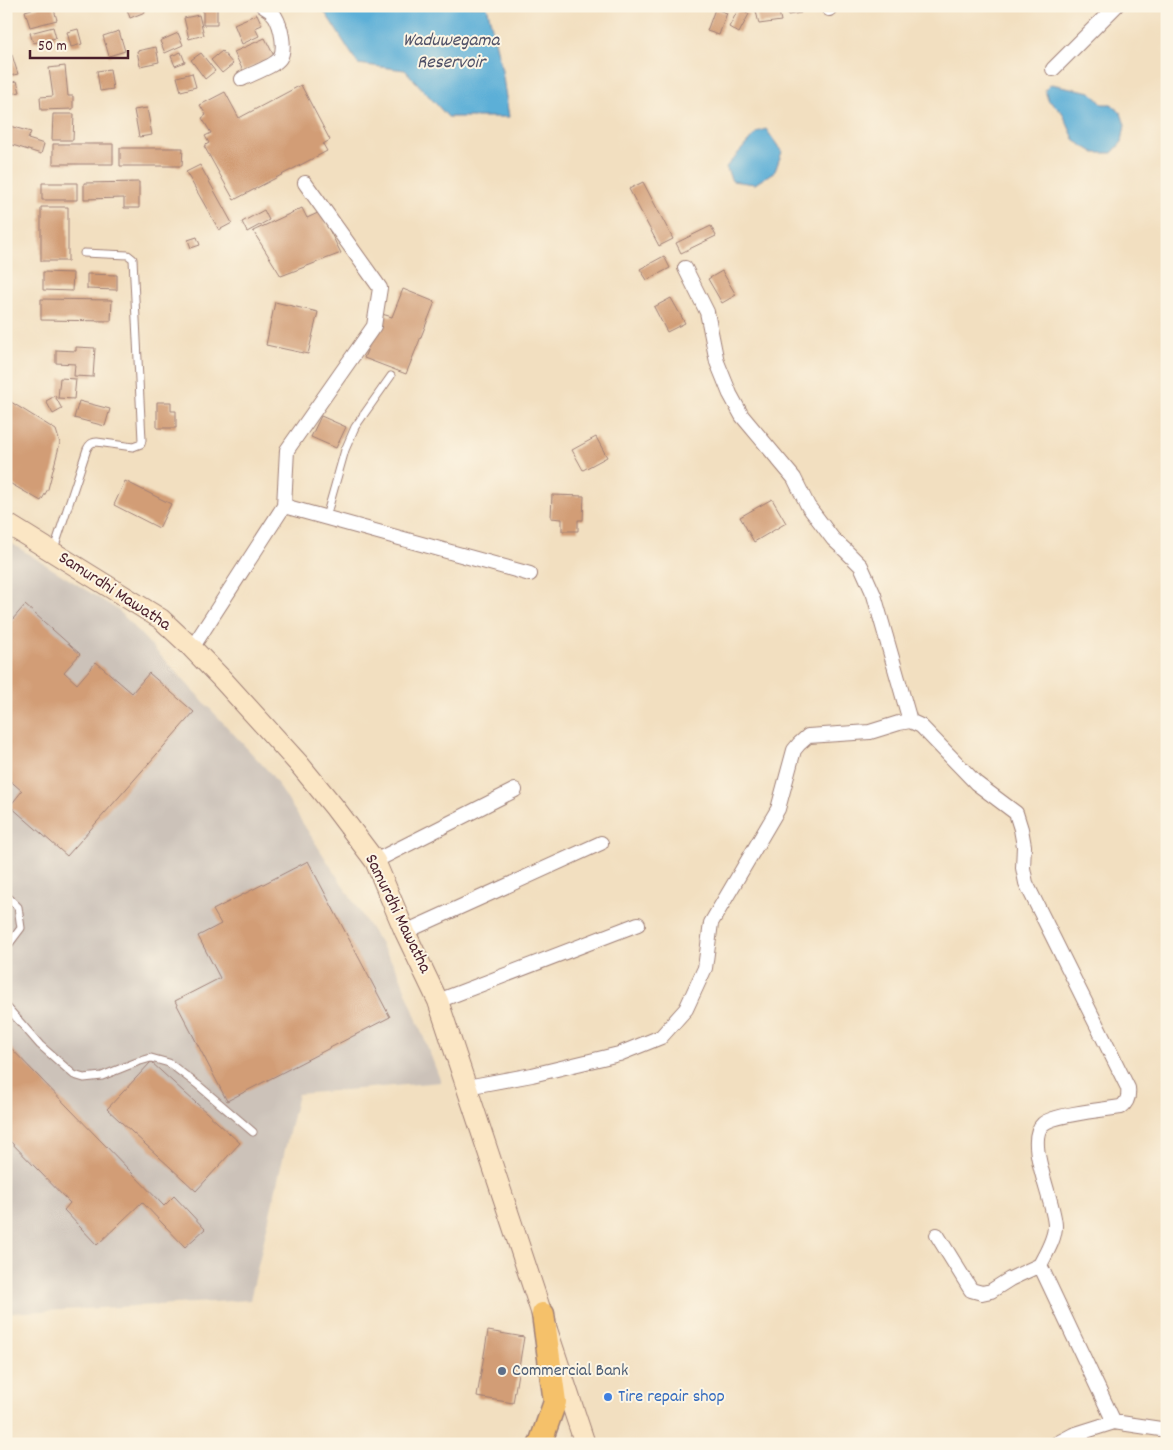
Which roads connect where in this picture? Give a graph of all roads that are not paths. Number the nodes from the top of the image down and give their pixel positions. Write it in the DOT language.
graph roads {
  1 [pos="263,6"];
  2 [pos="1116,6"];
  3 [pos="1053,69"];
  4 [pos="242,78"];
  5 [pos="305,183"];
  6 [pos="84,252"];
  7 [pos="685,268"];
  8 [pos="391,376"];
  9 [pos="284,506"];
  10 [pos="326,517"];
  11 [pos="7,525"];
  12 [pos="53,552"];
  13 [pos="530,574"];
  14 [pos="192,648"];
  15 [pos="910,721"];
  16 [pos="514,790"];
  17 [pos="601,843"];
  18 [pos="375,861"];
  19 [pos="6,895"];
  20 [pos="638,924"];
  21 [pos="405,932"];
  22 [pos="6,948"];
  23 [pos="438,1001"];
  24 [pos="6,1006"];
  25 [pos="467,1087"];
  26 [pos="253,1132"];
  27 [pos="937,1236"];
  28 [pos="1040,1265"];
  29 [pos="543,1314"];
  30 [pos="1114,1422"];
  31 [pos="1167,1430"];
  32 [pos="540,1444"];
  33 [pos="585,1444"];
  34 [pos="1056,1444"];
  1 -- 4 [label="street"];
  2 -- 3 [label="street"];
  5 -- 9 [label="street"];
  6 -- 12 [label="lane"];
  7 -- 15 [label="street"];
  8 -- 10 [label="lane"];
  9 -- 10 [label="street"];
  9 -- 14 [label="street"];
  10 -- 13 [label="street"];
  11 -- 12 [label="main road, Samurdhi Mawatha"];
  12 -- 14 [label="main road, Samurdhi Mawatha"];
  14 -- 18 [label="main road, Samurdhi Mawatha"];
  15 -- 25 [label="street"];
  15 -- 28 [label="street"];
  16 -- 18 [label="street"];
  17 -- 21 [label="street"];
  18 -- 21 [label="main road, Samurdhi Mawatha"];
  19 -- 22 [label="lane"];
  20 -- 23 [label="street"];
  21 -- 23 [label="main road, Samurdhi Mawatha"];
  23 -- 25 [label="main road, Samurdhi Mawatha"];
  24 -- 26 [label="lane"];
  25 -- 29 [label="main road, Samurdhi Mawatha"];
  27 -- 28 [label="street"];
  28 -- 30 [label="street"];
  29 -- 32 [label="main road"];
  29 -- 33 [label="main road, Samurdhi Mawatha"];
  30 -- 31 [label="street"];
  30 -- 34 [label="street"];
}
